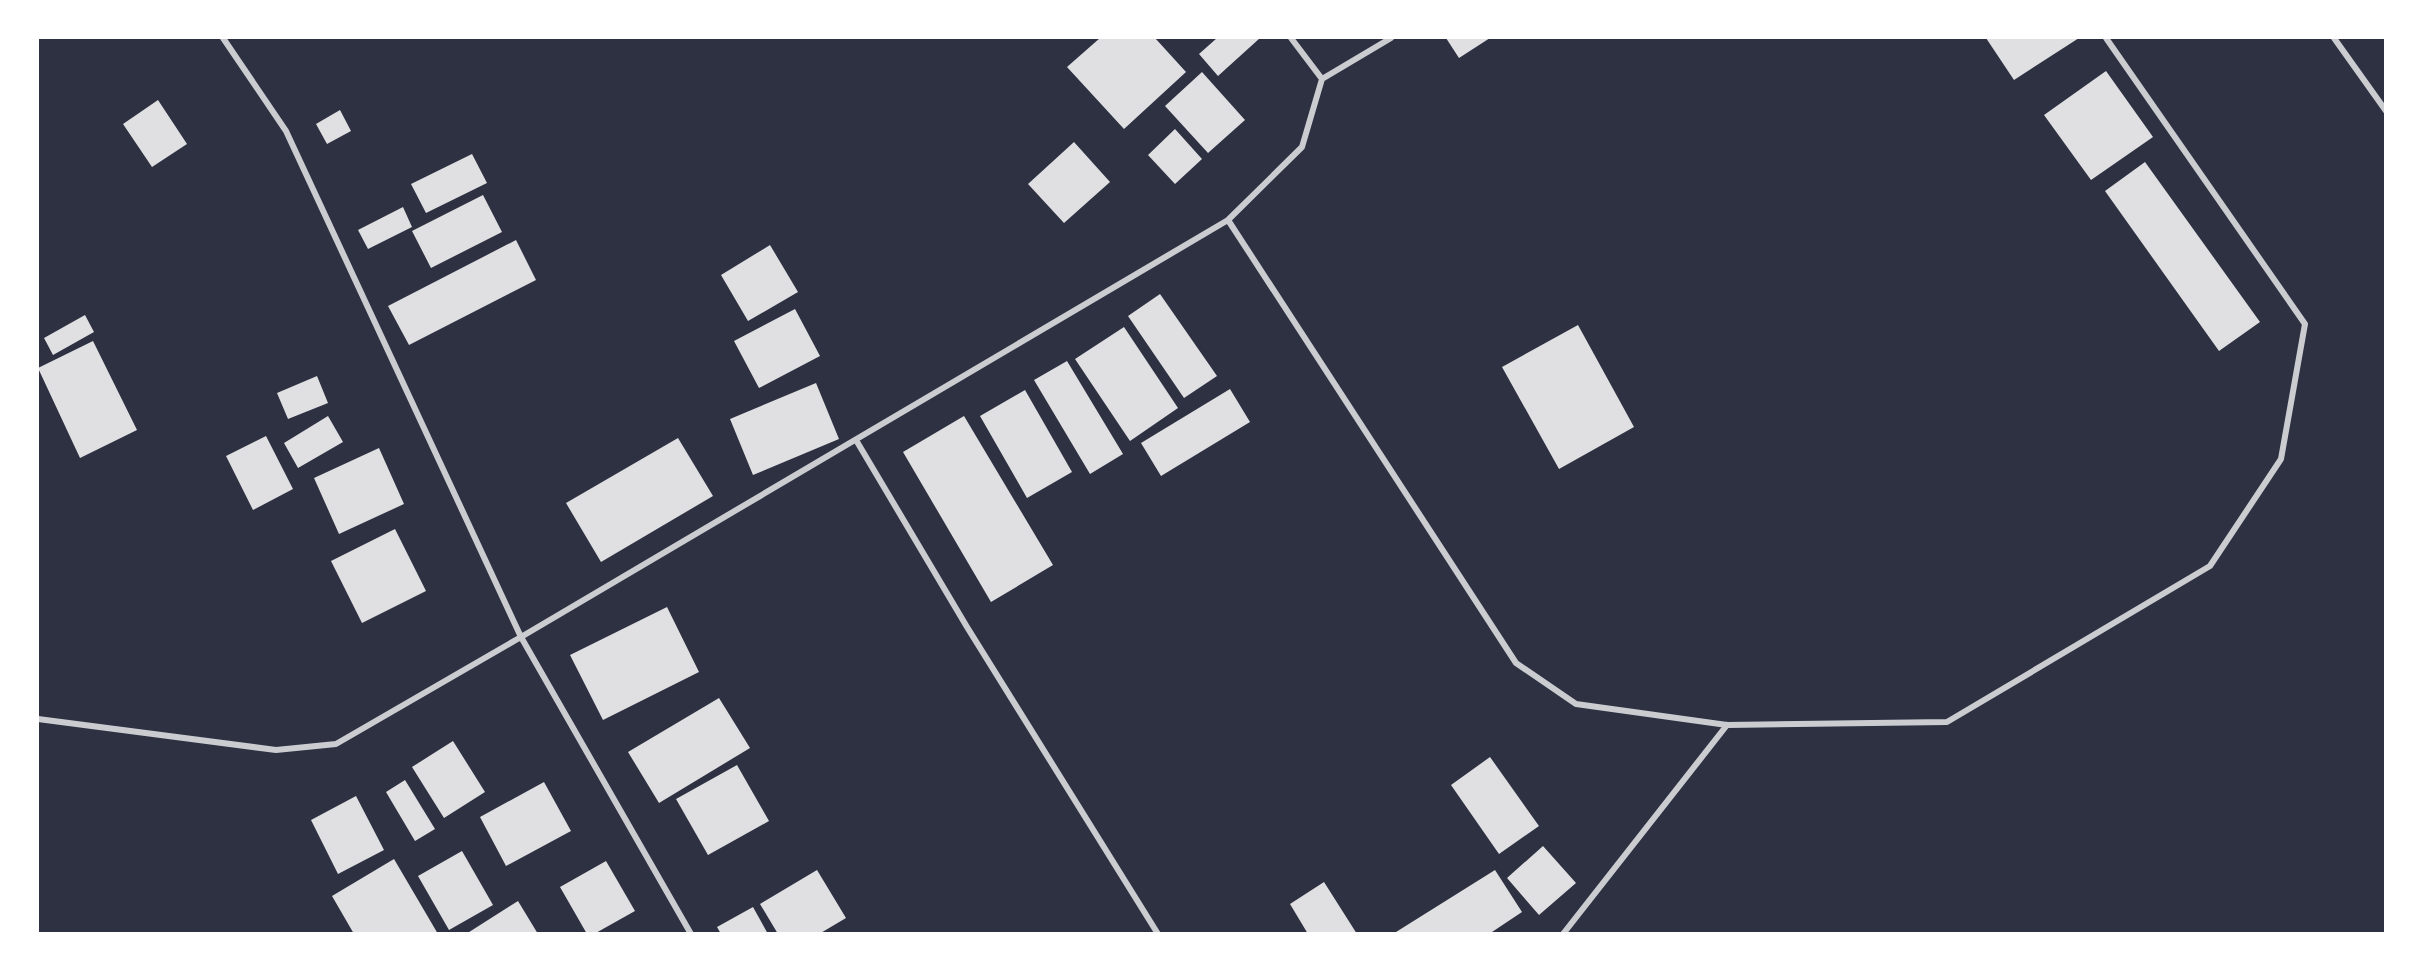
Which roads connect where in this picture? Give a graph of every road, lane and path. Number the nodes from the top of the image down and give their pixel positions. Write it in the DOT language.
graph roads {
  1 [pos="223,38"];
  2 [pos="1291,38"];
  3 [pos="1391,38"];
  4 [pos="2106,38"];
  5 [pos="2334,38"];
  6 [pos="1322,79"];
  7 [pos="2385,111"];
  8 [pos="1228,220"];
  9 [pos="856,440"];
  10 [pos="521,638"];
  11 [pos="38,719"];
  12 [pos="1727,725"];
  13 [pos="692,933"];
  14 [pos="1158,933"];
  15 [pos="1563,933"];
  1 -- 10 [label="street"];
  2 -- 6 [label="street"];
  3 -- 6 [label="street"];
  4 -- 12 [label="street"];
  5 -- 7 [label="street"];
  6 -- 8 [label="street"];
  8 -- 9 [label="street"];
  8 -- 12 [label="street"];
  9 -- 10 [label="street"];
  9 -- 14 [label="street"];
  10 -- 11 [label="street"];
  10 -- 13 [label="street"];
  12 -- 15 [label="street"];
}
